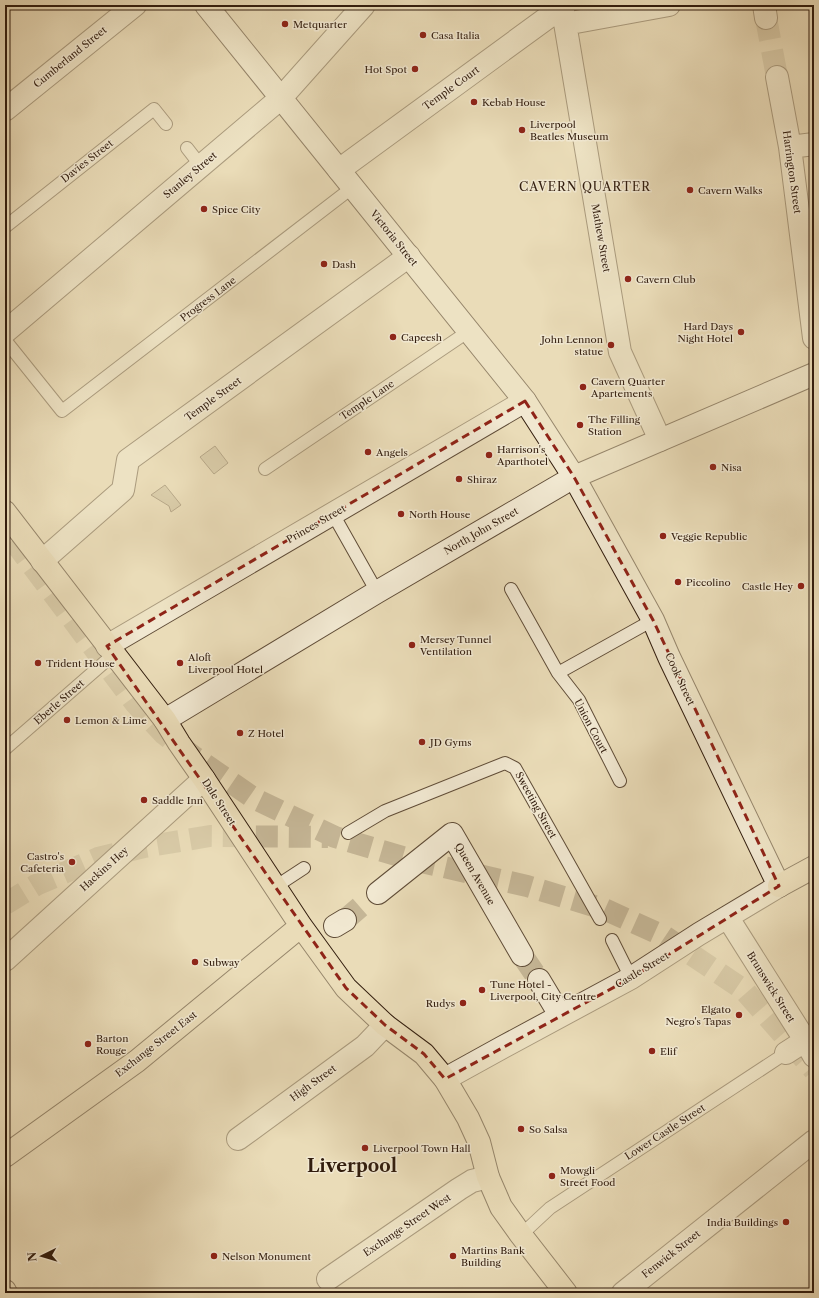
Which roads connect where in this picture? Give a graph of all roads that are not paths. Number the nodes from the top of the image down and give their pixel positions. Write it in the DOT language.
graph roads {
  1 [pos="135,5"];
  2 [pos="206,5"];
  3 [pos="364,5"];
  4 [pos="669,5"];
  5 [pos="563,12"];
  6 [pos="777,77"];
  7 [pos="281,98"];
  8 [pos="5,110"];
  9 [pos="166,124"];
  10 [pos="814,144"];
  11 [pos="790,147"];
  12 [pos="187,148"];
  13 [pos="201,166"];
  14 [pos="339,170"];
  15 [pos="353,187"];
  16 [pos="5,227"];
  17 [pos="409,256"];
  18 [pos="470,331"];
  19 [pos="5,332"];
  20 [pos="814,338"];
  21 [pos="5,340"];
  22 [pos="814,374"];
  23 [pos="525,401"];
  24 [pos="660,440"];
  25 [pos="265,469"];
  26 [pos="574,476"];
  27 [pos="5,512"];
  28 [pos="333,514"];
  29 [pos="42,561"];
  30 [pos="511,589"];
  31 [pos="377,592"];
  32 [pos="653,620"];
  33 [pos="111,650"];
  34 [pos="558,673"];
  35 [pos="165,720"];
  36 [pos="5,749"];
  37 [pos="204,779"];
  38 [pos="620,781"];
  39 [pos="348,833"];
  40 [pos="814,867"];
  41 [pos="304,868"];
  42 [pos="779,886"];
  43 [pos="275,888"];
  44 [pos="378,893"];
  45 [pos="728,918"];
  46 [pos="600,919"];
  47 [pos="301,926"];
  48 [pos="612,940"];
  49 [pos="522,955"];
  50 [pos="5,960"];
  51 [pos="631,978"];
  52 [pos="539,980"];
  53 [pos="560,1015"];
  54 [pos="385,1025"];
  55 [pos="811,1044"];
  56 [pos="786,1053"];
  57 [pos="445,1079"];
  58 [pos="238,1139"];
  59 [pos="814,1141"];
  60 [pos="5,1156"];
  61 [pos="488,1177"];
  62 [pos="521,1235"];
  63 [pos="328,1279"];
  64 [pos="566,1293"];
  65 [pos="623,1293"];
  1 -- 8 [label="street, Cumberland Street"];
  2 -- 7 [label="street, Victoria Street"];
  3 -- 7 [label="street, Stanley Street"];
  4 -- 5 [label="street"];
  5 -- 14 [label="street, Temple Court"];
  5 -- 24 [label="street, Mathew Street"];
  6 -- 11 [label="street, Harrington Street"];
  7 -- 13 [label="street, Stanley Street"];
  7 -- 14 [label="street, Victoria Street"];
  9 -- 16 [label="lane, Davies Street"];
  10 -- 11 [label="street"];
  11 -- 20 [label="street, Harrington Street"];
  12 -- 13 [label="lane"];
  13 -- 19 [label="street, Stanley Street"];
  14 -- 15 [label="street, Victoria Street"];
  15 -- 17 [label="street, Victoria Street"];
  15 -- 21 [label="lane, Progress Lane"];
  17 -- 18 [label="street, Victoria Street"];
  17 -- 29 [label="street, Temple Street"];
  18 -- 23 [label="street, Victoria Street"];
  18 -- 25 [label="lane, Temple Lane"];
  22 -- 24 [label="street, North John Street"];
  23 -- 26 [label="street, Victoria Street"];
  23 -- 28 [label="street, Princes Street"];
  24 -- 26 [label="street, North John Street"];
  26 -- 31 [label="street, North John Street"];
  26 -- 32 [label="street, Cook Street"];
  27 -- 29 [label="main road, Dale Street"];
  28 -- 31 [label="lane"];
  28 -- 33 [label="street, Princes Street"];
  29 -- 33 [label="main road, Dale Street"];
  30 -- 34 [label="lane, Union Court"];
  31 -- 35 [label="street, North John Street"];
  32 -- 34 [label="lane"];
  32 -- 42 [label="street, Cook Street"];
  33 -- 35 [label="main road, Dale Street"];
  33 -- 36 [label="lane, Eberle Street"];
  34 -- 38 [label="lane, Union Court"];
  35 -- 37 [label="main road, Dale Street"];
  37 -- 43 [label="main road, Dale Street"];
  37 -- 50 [label="street, Hackins Hey"];
  39 -- 46 [label="lane, Sweeting Street"];
  40 -- 42 [label="main road, Castle Street"];
  41 -- 43 [label="lane"];
  42 -- 45 [label="street, Castle Street"];
  43 -- 47 [label="main road, Dale Street"];
  44 -- 49 [label="street, Queen Avenue"];
  45 -- 51 [label="street, Castle Street"];
  45 -- 55 [label="street, Brunswick Street"];
  47 -- 54 [label="main road, Dale Street"];
  47 -- 60 [label="main road, Exchange Street East"];
  48 -- 51 [label="lane"];
  51 -- 53 [label="street, Castle Street"];
  52 -- 53 [label="street"];
  53 -- 57 [label="street, Castle Street"];
  54 -- 57 [label="main road, Dale Street"];
  54 -- 58 [label="street, High Street"];
  55 -- 56 [label="street, Lower Castle Street"];
  56 -- 62 [label="lane, Lower Castle Street"];
  57 -- 61 [label="main road, Dale Street"];
  59 -- 65 [label="street, Fenwick Street"];
  61 -- 62 [label="main road, Dale Street"];
  61 -- 63 [label="street, Exchange Street West"];
  62 -- 64 [label="main road, Dale Street"];
}
